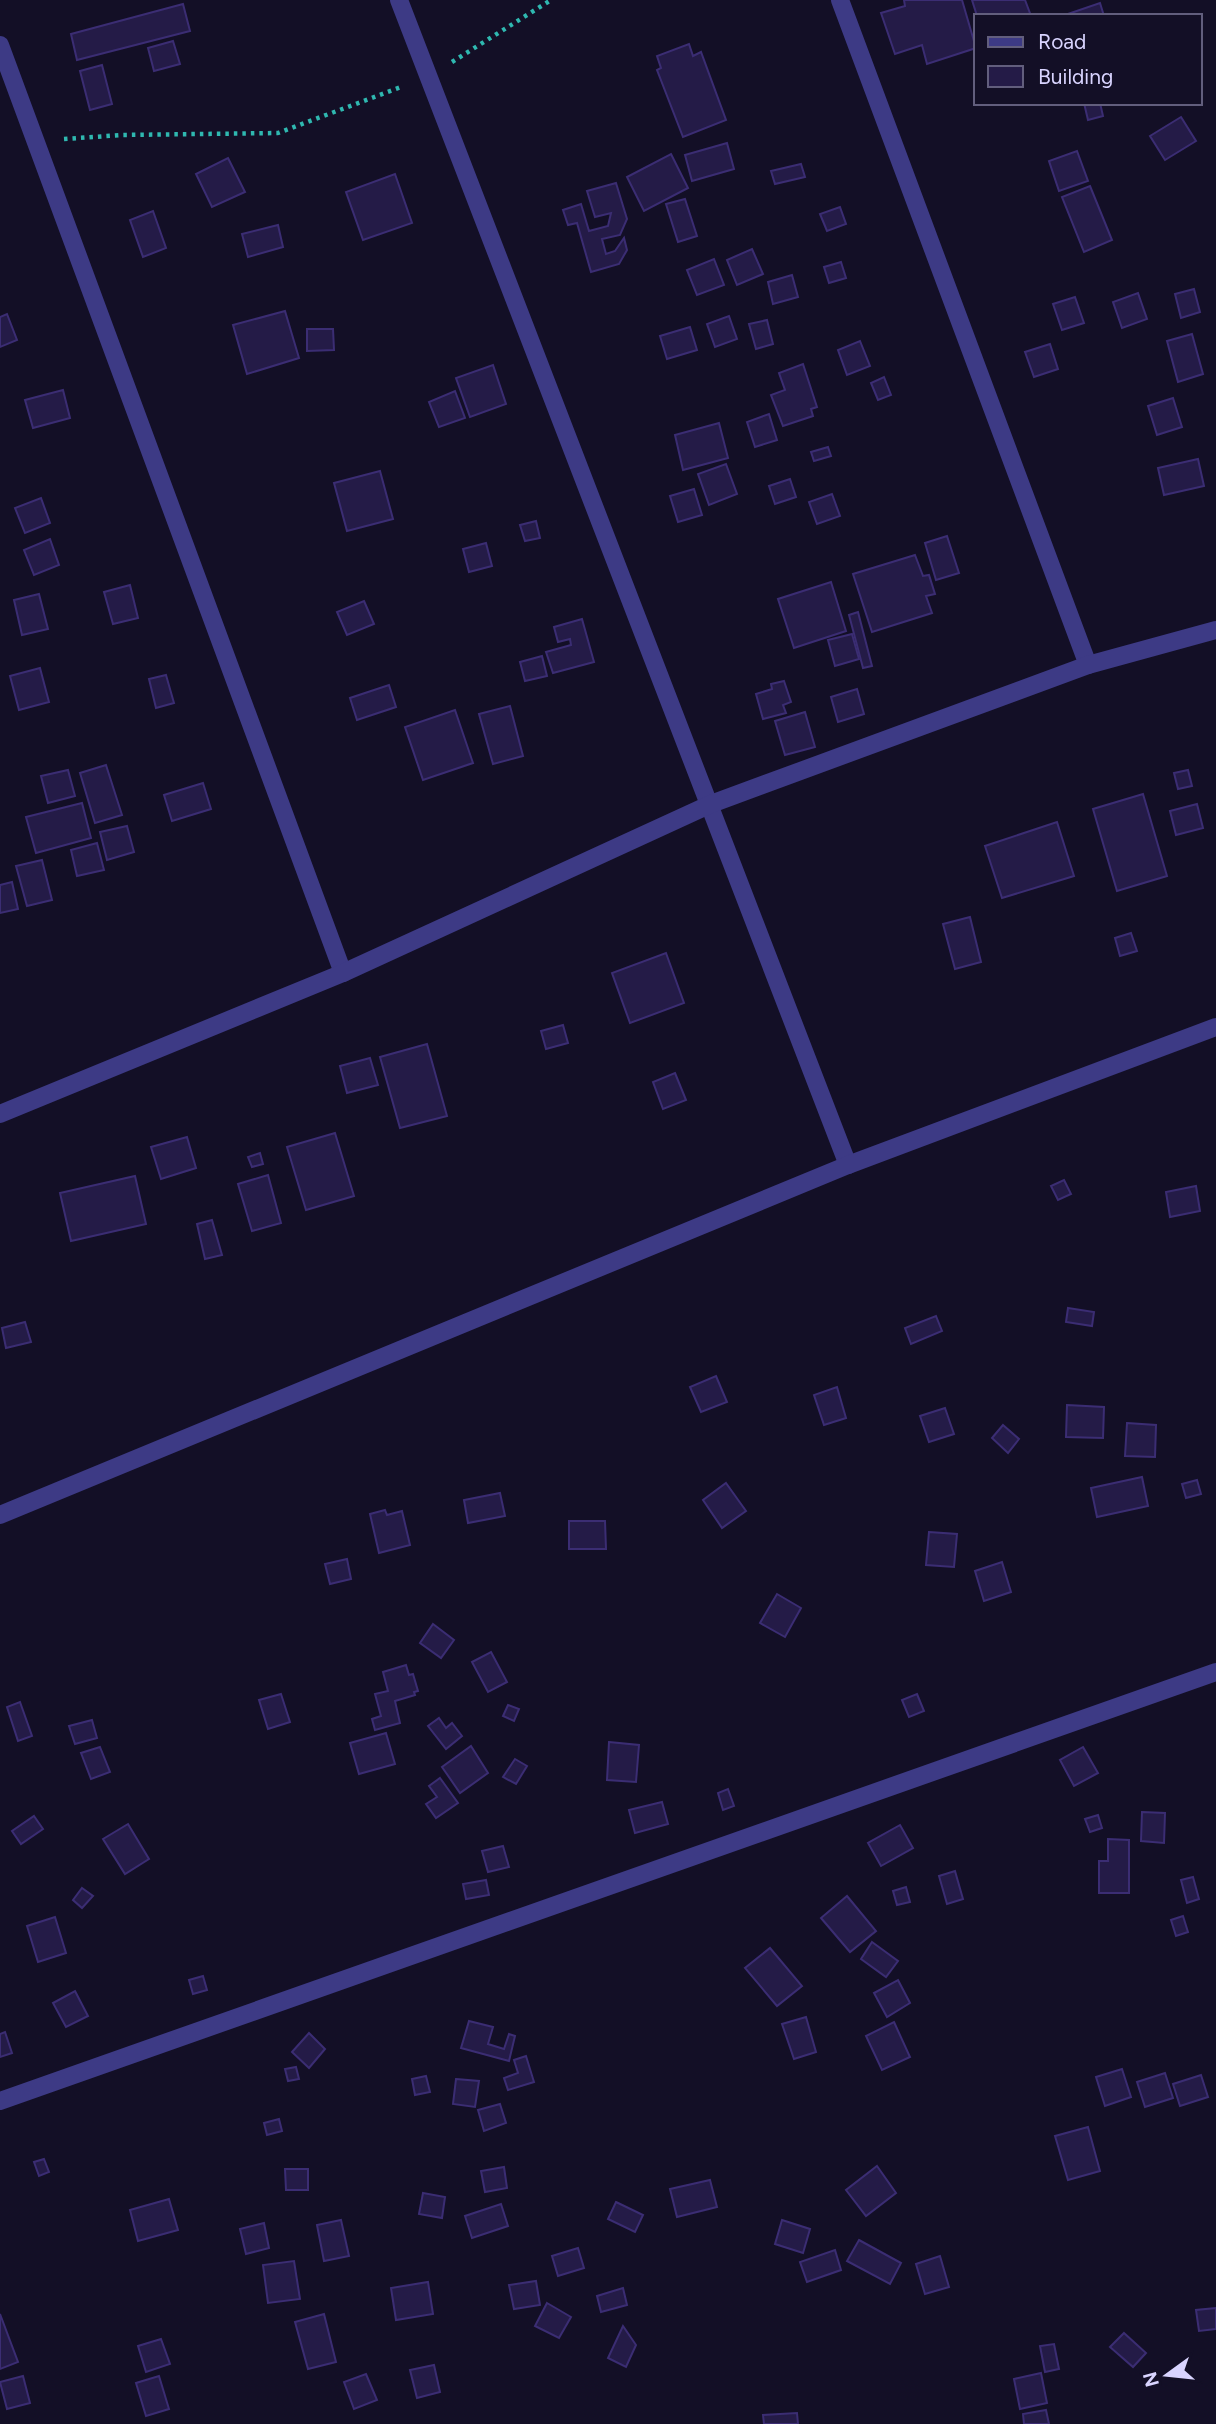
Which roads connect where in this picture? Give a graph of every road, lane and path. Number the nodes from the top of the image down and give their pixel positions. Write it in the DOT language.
graph roads {
  1 [pos="399,0"];
  2 [pos="551,0"];
  3 [pos="840,0"];
  4 [pos="0,45"];
  5 [pos="427,78"];
  6 [pos="36,141"];
  7 [pos="1216,630"];
  8 [pos="1088,665"];
  9 [pos="710,804"];
  10 [pos="343,973"];
  11 [pos="1216,1027"];
  12 [pos="0,1114"];
  13 [pos="849,1165"];
  14 [pos="0,1515"];
  15 [pos="1216,1672"];
  16 [pos="0,2101"];
  1 -- 5 [label="street"];
  2 -- 5 [label="path"];
  3 -- 8 [label="street"];
  4 -- 6 [label="street"];
  5 -- 6 [label="path"];
  5 -- 9 [label="street"];
  6 -- 10 [label="street"];
  7 -- 8 [label="street"];
  8 -- 9 [label="street"];
  9 -- 10 [label="street"];
  9 -- 13 [label="street"];
  10 -- 12 [label="street"];
  11 -- 13 [label="street"];
  13 -- 14 [label="street"];
  15 -- 16 [label="street"];
}
